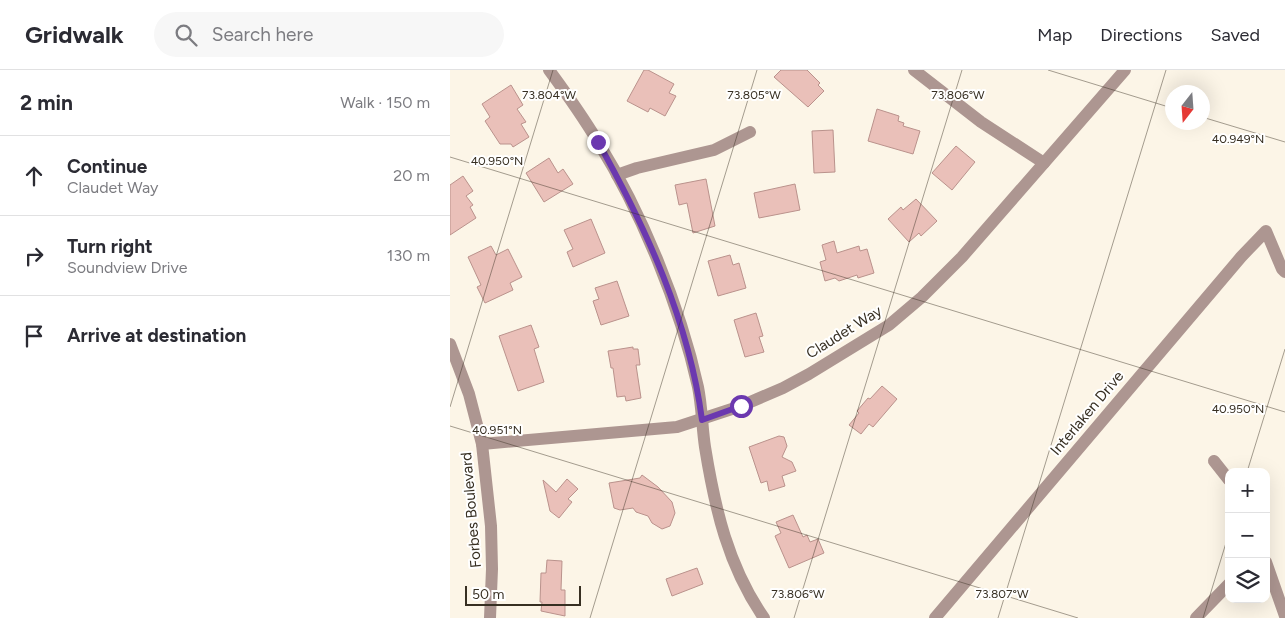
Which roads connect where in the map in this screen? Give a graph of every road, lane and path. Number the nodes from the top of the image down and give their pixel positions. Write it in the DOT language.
graph roads {
  1 [pos="549,70"];
  2 [pos="914,70"];
  3 [pos="1125,70"];
  4 [pos="750,132"];
  5 [pos="1044,163"];
  6 [pos="617,175"];
  7 [pos="1285,272"];
  8 [pos="450,344"];
  9 [pos="702,420"];
  10 [pos="482,444"];
  11 [pos="1214,461"];
  12 [pos="1225,475"];
  13 [pos="1270,573"];
  14 [pos="1225,588"];
  15 [pos="1285,616"];
  16 [pos="490,618"];
  17 [pos="764,618"];
  18 [pos="935,618"];
  19 [pos="1196,618"];
  1 -- 6 [label="street"];
  2 -- 5 [label="street"];
  3 -- 5 [label="street, Claudet Way"];
  4 -- 6 [label="street"];
  5 -- 9 [label="street, Claudet Way"];
  6 -- 9 [label="street"];
  7 -- 18 [label="street, Interlaken Drive"];
  8 -- 10 [label="street, Forbes Boulevard"];
  9 -- 10 [label="street, Claudet Way"];
  9 -- 17 [label="street"];
  10 -- 16 [label="street, Forbes Boulevard"];
  11 -- 12 [label="street"];
  13 -- 15 [label="street"];
  14 -- 19 [label="street"];
}
